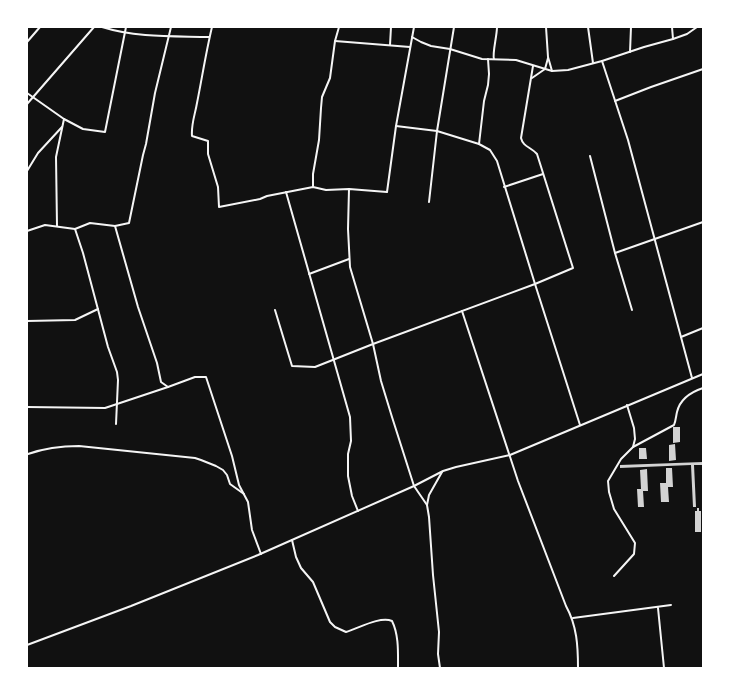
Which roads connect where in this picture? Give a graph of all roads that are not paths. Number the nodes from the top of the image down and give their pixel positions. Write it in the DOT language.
graph roads {
  1 [pos="40,27"];
  2 [pos="94,27"];
  3 [pos="102,27"];
  4 [pos="126,27"];
  5 [pos="171,27"];
  6 [pos="212,27"];
  7 [pos="339,27"];
  8 [pos="391,27"];
  9 [pos="414,27"];
  10 [pos="454,27"];
  11 [pos="497,27"];
  12 [pos="546,27"];
  13 [pos="588,27"];
  14 [pos="631,27"];
  15 [pos="672,27"];
  16 [pos="697,27"];
  17 [pos="125,32"];
  18 [pos="169,35"];
  19 [pos="210,37"];
  20 [pos="412,37"];
  21 [pos="672,39"];
  22 [pos="335,40"];
  23 [pos="27,42"];
  24 [pos="390,45"];
  25 [pos="410,47"];
  26 [pos="450,49"];
  27 [pos="630,52"];
  28 [pos="548,58"];
  29 [pos="488,59"];
  30 [pos="494,59"];
  31 [pos="602,61"];
  32 [pos="592,63"];
  33 [pos="533,66"];
  34 [pos="545,69"];
  35 [pos="703,69"];
  36 [pos="552,71"];
  37 [pos="531,79"];
  38 [pos="27,93"];
  39 [pos="34,96"];
  40 [pos="615,101"];
  41 [pos="27,104"];
  42 [pos="64,119"];
  43 [pos="62,126"];
  44 [pos="396,126"];
  45 [pos="437,131"];
  46 [pos="479,144"];
  47 [pos="590,156"];
  48 [pos="27,171"];
  49 [pos="543,174"];
  50 [pos="313,187"];
  51 [pos="504,187"];
  52 [pos="349,189"];
  53 [pos="286,192"];
  54 [pos="429,202"];
  55 [pos="703,222"];
  56 [pos="57,226"];
  57 [pos="115,226"];
  58 [pos="75,229"];
  59 [pos="27,231"];
  60 [pos="654,238"];
  61 [pos="615,253"];
  62 [pos="348,259"];
  63 [pos="308,274"];
  64 [pos="535,284"];
  65 [pos="98,310"];
  66 [pos="275,310"];
  67 [pos="632,310"];
  68 [pos="462,311"];
  69 [pos="27,321"];
  70 [pos="703,328"];
  71 [pos="681,337"];
  72 [pos="373,344"];
  73 [pos="333,360"];
  74 [pos="703,374"];
  75 [pos="692,378"];
  76 [pos="168,387"];
  77 [pos="703,388"];
  78 [pos="116,404"];
  79 [pos="627,405"];
  80 [pos="27,407"];
  81 [pos="116,424"];
  82 [pos="580,424"];
  83 [pos="633,447"];
  84 [pos="28,454"];
  85 [pos="510,455"];
  86 [pos="443,471"];
  87 [pos="414,486"];
  88 [pos="245,495"];
  89 [pos="427,505"];
  90 [pos="358,511"];
  91 [pos="292,540"];
  92 [pos="261,554"];
  93 [pos="614,576"];
  94 [pos="671,606"];
  95 [pos="658,608"];
  96 [pos="572,618"];
  97 [pos="27,645"];
  98 [pos="398,668"];
  99 [pos="440,668"];
  100 [pos="578,668"];
  101 [pos="664,668"];
  1 -- 23 [label="street"];
  2 -- 39 [label="street"];
  3 -- 17 [label="street"];
  4 -- 17 [label="street"];
  5 -- 18 [label="street"];
  6 -- 19 [label="street"];
  7 -- 22 [label="street"];
  8 -- 24 [label="street"];
  9 -- 20 [label="street"];
  10 -- 26 [label="street"];
  11 -- 30 [label="street"];
  12 -- 28 [label="street"];
  13 -- 32 [label="street"];
  14 -- 27 [label="street"];
  15 -- 21 [label="street"];
  16 -- 21 [label="street"];
  17 -- 18 [label="street"];
  17 -- 42 [label="street"];
  18 -- 19 [label="street"];
  18 -- 57 [label="street"];
  19 -- 53 [label="street"];
  20 -- 25 [label="street"];
  20 -- 26 [label="street"];
  21 -- 27 [label="street"];
  22 -- 24 [label="street"];
  22 -- 50 [label="street"];
  24 -- 25 [label="street"];
  25 -- 44 [label="street"];
  26 -- 29 [label="street"];
  26 -- 45 [label="street"];
  27 -- 31 [label="street"];
  28 -- 34 [label="street"];
  28 -- 36 [label="street"];
  29 -- 30 [label="street"];
  29 -- 46 [label="street"];
  30 -- 33 [label="street"];
  31 -- 32 [label="street"];
  31 -- 40 [label="street"];
  32 -- 36 [label="street"];
  33 -- 34 [label="street"];
  33 -- 37 [label="street"];
  34 -- 36 [label="street"];
  34 -- 37 [label="street"];
  35 -- 40 [label="street"];
  37 -- 49 [label="street"];
  38 -- 39 [label="street"];
  39 -- 41 [label="street"];
  39 -- 42 [label="street"];
  40 -- 60 [label="street"];
  42 -- 43 [label="street"];
  43 -- 48 [label="street"];
  43 -- 56 [label="street"];
  44 -- 45 [label="street"];
  44 -- 52 [label="street"];
  45 -- 46 [label="street"];
  45 -- 54 [label="street"];
  46 -- 51 [label="street"];
  47 -- 61 [label="street"];
  49 -- 51 [label="street"];
  49 -- 64 [label="street"];
  50 -- 52 [label="street"];
  50 -- 53 [label="street"];
  51 -- 64 [label="street"];
  52 -- 62 [label="street"];
  53 -- 63 [label="street"];
  55 -- 60 [label="street"];
  56 -- 58 [label="street"];
  56 -- 59 [label="street"];
  57 -- 58 [label="street"];
  57 -- 76 [label="street"];
  58 -- 65 [label="street"];
  60 -- 61 [label="street"];
  60 -- 71 [label="street"];
  61 -- 67 [label="street"];
  62 -- 63 [label="street"];
  62 -- 72 [label="street"];
  63 -- 73 [label="street"];
  64 -- 68 [label="street"];
  64 -- 82 [label="street"];
  65 -- 69 [label="street"];
  65 -- 78 [label="street"];
  66 -- 73 [label="street"];
  68 -- 72 [label="street"];
  68 -- 85 [label="street"];
  70 -- 71 [label="street"];
  71 -- 75 [label="street"];
  72 -- 73 [label="street"];
  72 -- 87 [label="street"];
  73 -- 90 [label="street"];
  74 -- 75 [label="street"];
  75 -- 79 [label="street"];
  76 -- 78 [label="street"];
  76 -- 88 [label="street"];
  77 -- 83 [label="street"];
  78 -- 80 [label="street"];
  78 -- 81 [label="street"];
  79 -- 82 [label="street"];
  79 -- 83 [label="street"];
  82 -- 85 [label="street"];
  83 -- 93 [label="street"];
  84 -- 88 [label="street"];
  85 -- 86 [label="street"];
  85 -- 96 [label="street"];
  86 -- 87 [label="street"];
  86 -- 89 [label="street"];
  87 -- 89 [label="street"];
  87 -- 90 [label="street"];
  88 -- 92 [label="street"];
  89 -- 99 [label="street"];
  90 -- 91 [label="street"];
  91 -- 92 [label="street"];
  91 -- 98 [label="street"];
  92 -- 97 [label="street"];
  94 -- 95 [label="street"];
  95 -- 96 [label="street"];
  95 -- 101 [label="street"];
  96 -- 100 [label="street"];
}
